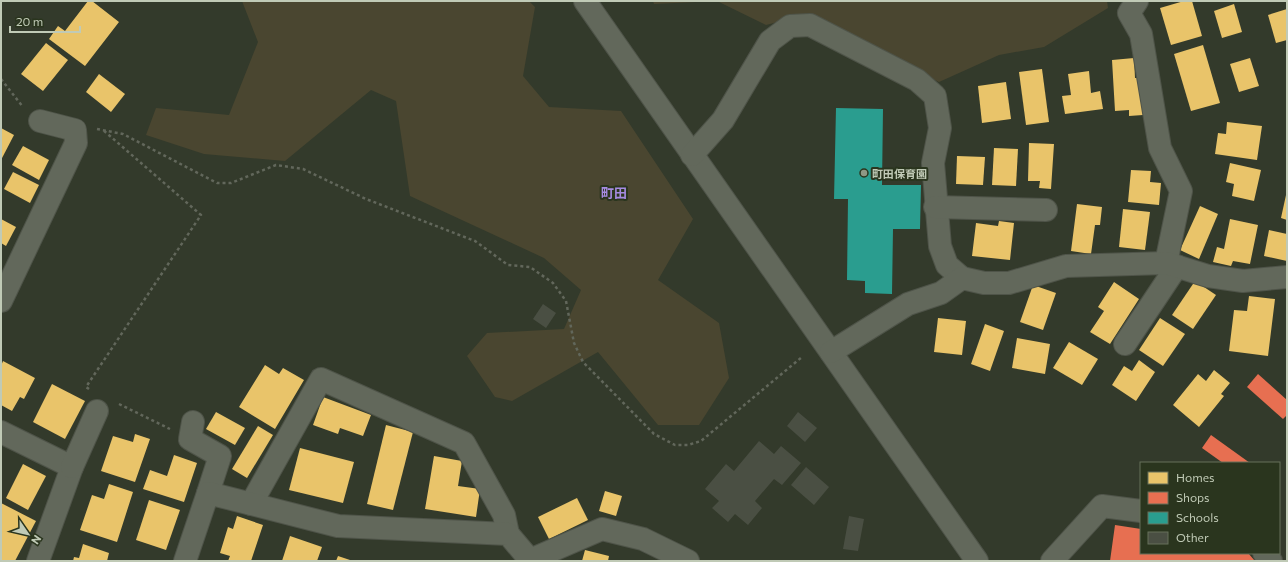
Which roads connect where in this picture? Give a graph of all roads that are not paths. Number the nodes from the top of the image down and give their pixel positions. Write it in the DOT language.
graph roads {
  1 [pos="585,1"];
  2 [pos="1138,1"];
  3 [pos="40,121"];
  4 [pos="692,155"];
  5 [pos="935,207"];
  6 [pos="1046,210"];
  7 [pos="1171,265"];
  8 [pos="1287,277"];
  9 [pos="962,278"];
  10 [pos="1,301"];
  11 [pos="1126,344"];
  12 [pos="831,352"];
  13 [pos="101,401"];
  14 [pos="192,430"];
  15 [pos="1,432"];
  16 [pos="72,467"];
  17 [pos="208,493"];
  18 [pos="251,504"];
  19 [pos="1140,511"];
  20 [pos="508,534"];
  21 [pos="38,561"];
  22 [pos="185,561"];
  23 [pos="688,561"];
  24 [pos="977,561"];
  25 [pos="1052,561"];
  1 -- 4 [label="street"];
  2 -- 7 [label="street"];
  3 -- 10 [label="street"];
  4 -- 5 [label="street"];
  4 -- 12 [label="street"];
  5 -- 6 [label="street"];
  5 -- 9 [label="street"];
  7 -- 8 [label="street"];
  7 -- 9 [label="street"];
  7 -- 11 [label="street"];
  9 -- 12 [label="street"];
  12 -- 24 [label="street"];
  13 -- 16 [label="street"];
  14 -- 17 [label="street"];
  15 -- 16 [label="street"];
  16 -- 21 [label="street"];
  17 -- 18 [label="street"];
  17 -- 22 [label="street"];
  18 -- 20 [label="street"];
  18 -- 20 [label="street"];
  19 -- 25 [label="street"];
  20 -- 23 [label="street"];
}
